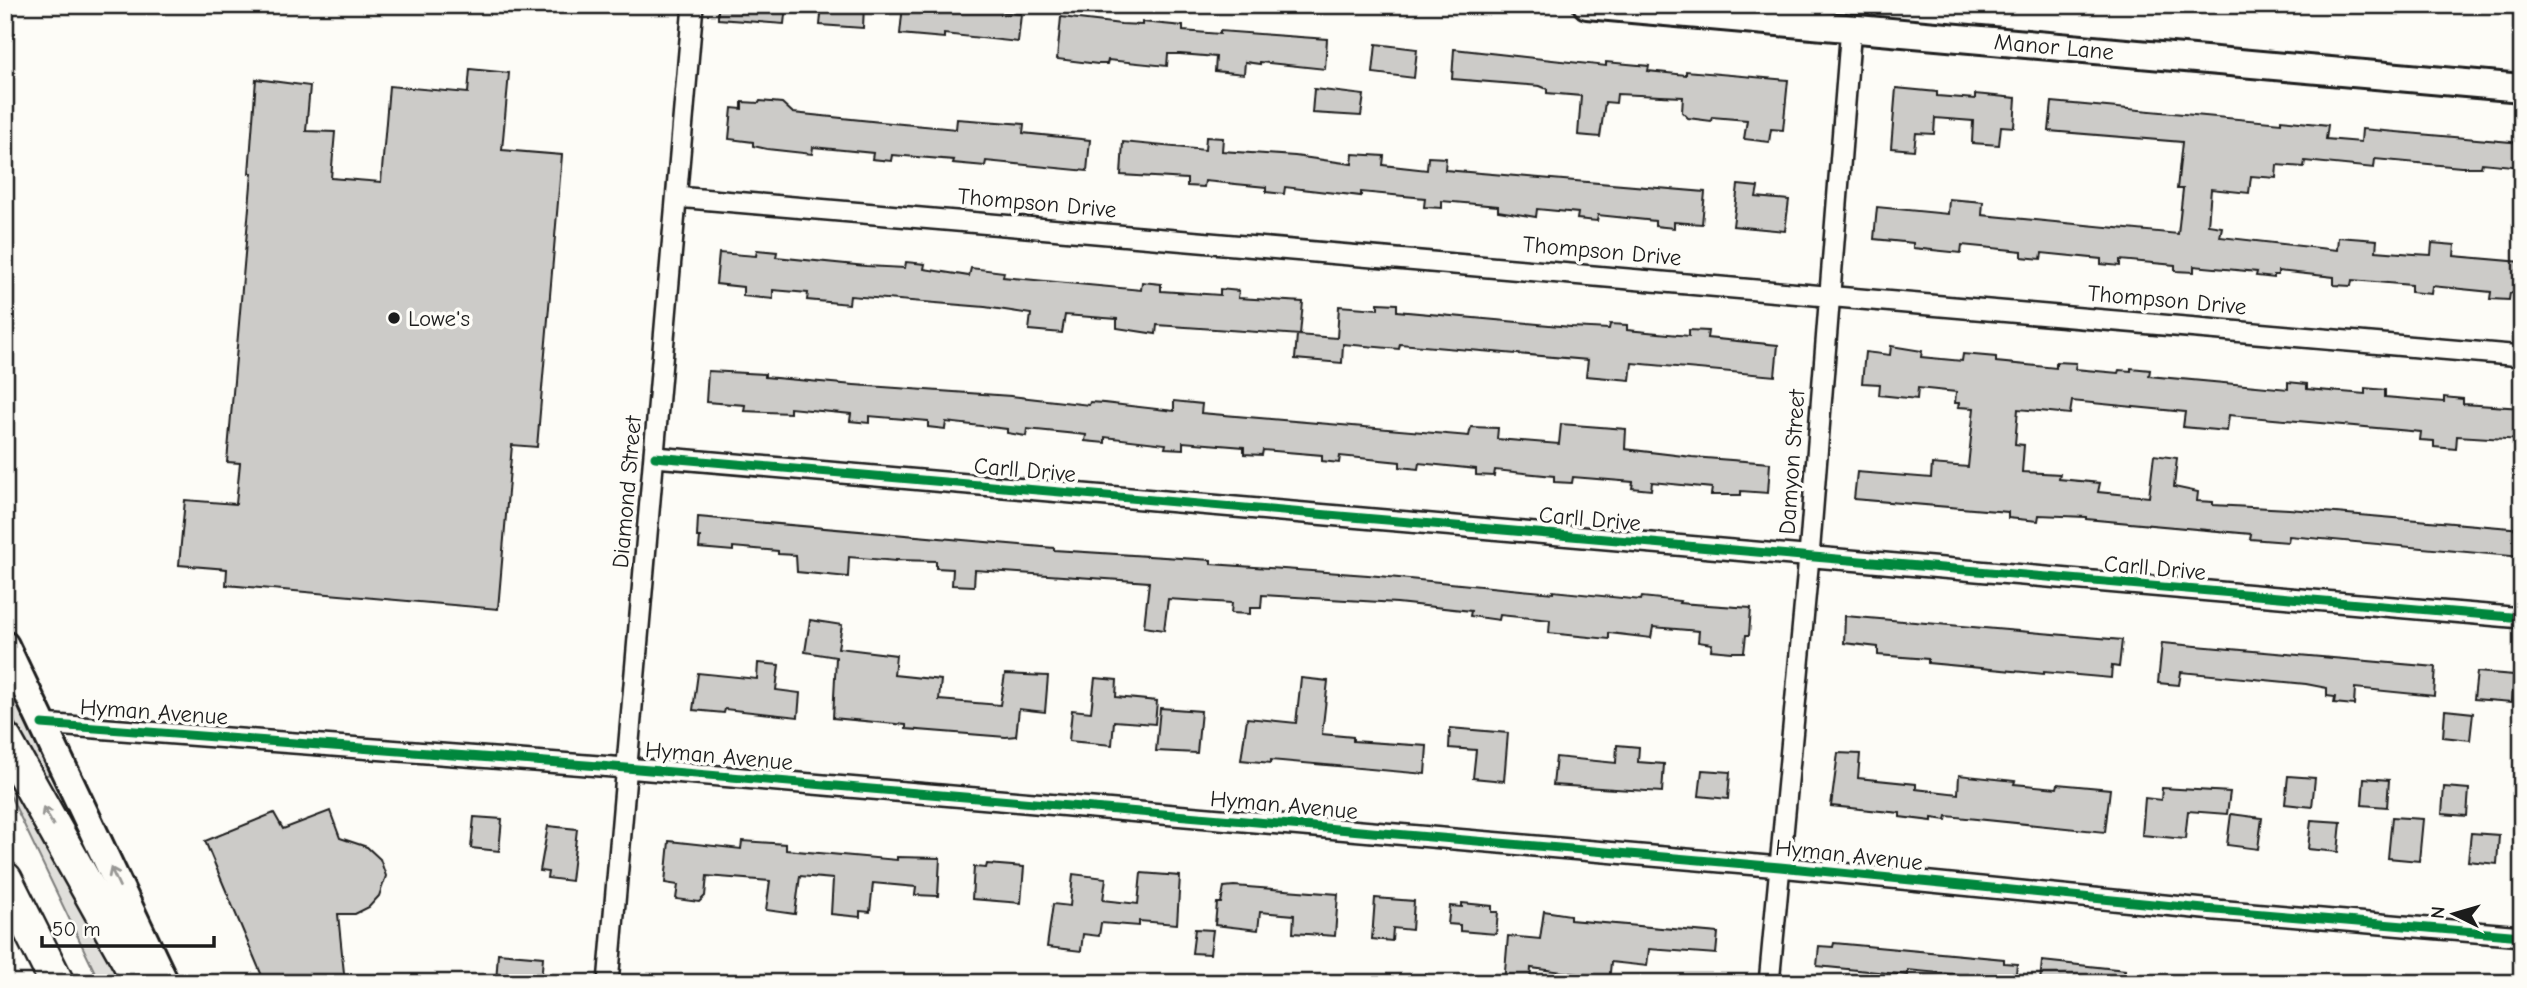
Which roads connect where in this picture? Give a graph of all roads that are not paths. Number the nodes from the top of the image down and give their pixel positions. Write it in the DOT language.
graph roads {
  1 [pos="693,5"];
  2 [pos="1587,5"];
  3 [pos="1851,27"];
  4 [pos="2522,88"];
  5 [pos="677,197"];
  6 [pos="1830,295"];
  7 [pos="2522,356"];
  8 [pos="655,457"];
  9 [pos="1809,558"];
  10 [pos="2522,618"];
  11 [pos="5,645"];
  12 [pos="42,724"];
  13 [pos="5,740"];
  14 [pos="626,768"];
  15 [pos="1780,867"];
  16 [pos="5,879"];
  17 [pos="2522,936"];
  18 [pos="57,983"];
  19 [pos="141,983"];
  20 [pos="165,983"];
  21 [pos="608,983"];
  22 [pos="1769,983"];
  1 -- 5 [label="street, Diamond Street"];
  2 -- 3 [label="street, Manor Lane"];
  3 -- 4 [label="street, Manor Lane"];
  3 -- 6 [label="street, Damyon Street"];
  5 -- 6 [label="street, Thompson Drive"];
  5 -- 8 [label="street, Diamond Street"];
  6 -- 7 [label="street, Thompson Drive"];
  6 -- 9 [label="street, Damyon Street"];
  8 -- 9 [label="street, Carll Drive"];
  8 -- 14 [label="street, Diamond Street"];
  9 -- 10 [label="street, Carll Drive"];
  9 -- 15 [label="street, Damyon Street"];
  11 -- 12 [label="street"];
  12 -- 14 [label="street, Hyman Avenue"];
  20 -- 12 [label="street, one-way"];
  19 -- 13 [label="highway, one-way"];
  14 -- 15 [label="street, Hyman Avenue"];
  14 -- 21 [label="street, Diamond Street"];
  15 -- 17 [label="street, Hyman Avenue"];
  15 -- 22 [label="street, Damyon Street"];
  16 -- 18 [label="highway"];
}
